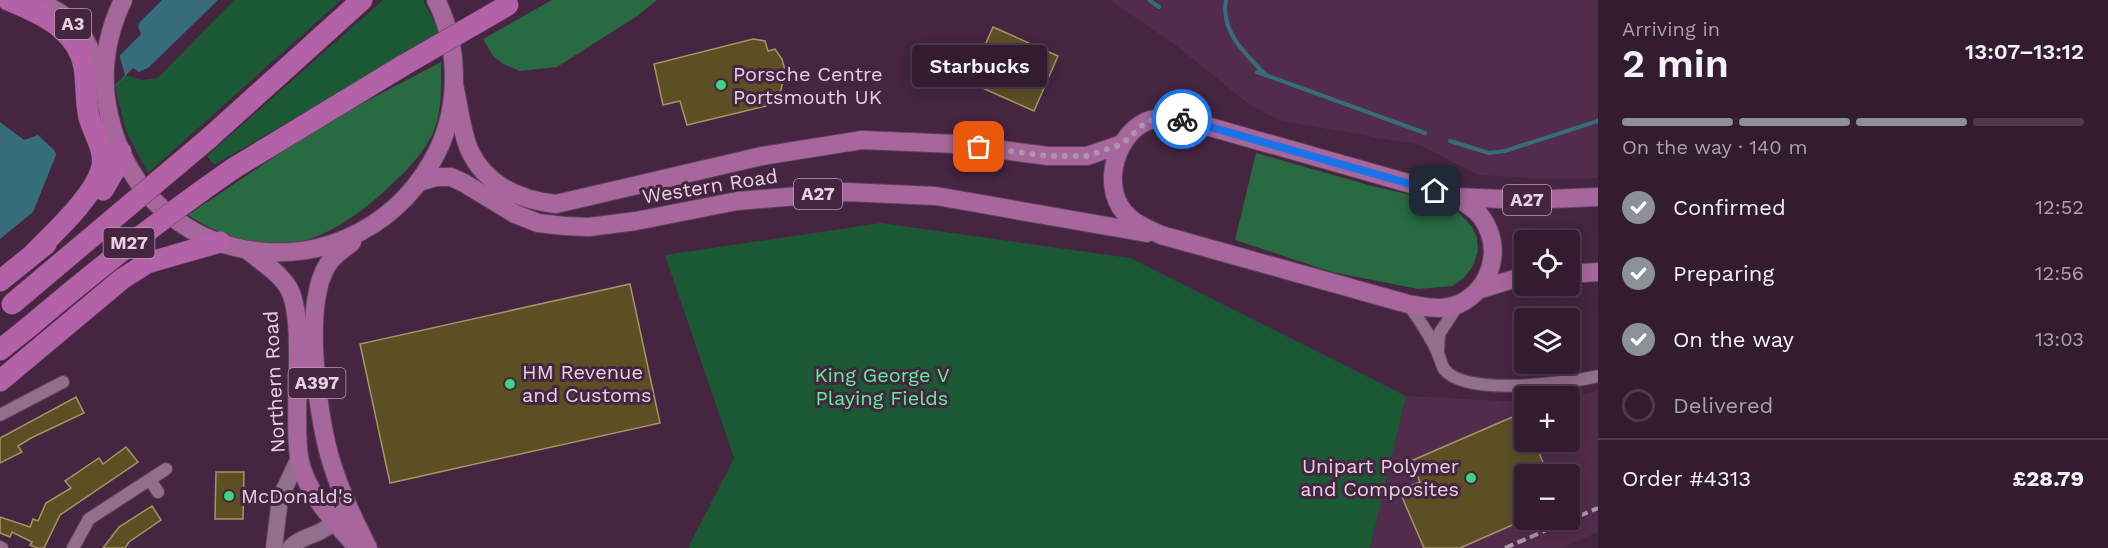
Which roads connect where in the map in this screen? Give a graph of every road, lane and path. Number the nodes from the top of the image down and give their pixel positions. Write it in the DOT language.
graph roads {
  1 [pos="8,0"];
  2 [pos="32,0"];
  3 [pos="123,0"];
  4 [pos="362,0"];
  5 [pos="436,0"];
  6 [pos="512,3"];
  7 [pos="95,66"];
  8 [pos="454,85"];
  9 [pos="1122,144"];
  10 [pos="121,152"];
  11 [pos="419,182"];
  12 [pos="1457,197"];
  13 [pos="1598,197"];
  14 [pos="368,229"];
  15 [pos="1161,235"];
  16 [pos="220,242"];
  17 [pos="247,250"];
  18 [pos="35,252"];
  19 [pos="1598,272"];
  20 [pos="1580,273"];
  21 [pos="1514,279"];
  22 [pos="0,282"];
  23 [pos="1480,289"];
  24 [pos="1408,304"];
  25 [pos="1458,304"];
  26 [pos="6,309"];
  27 [pos="0,350"];
  28 [pos="1438,353"];
  29 [pos="1598,376"];
  30 [pos="0,381"];
  31 [pos="63,382"];
  32 [pos="0,416"];
  33 [pos="299,458"];
  34 [pos="166,469"];
  35 [pos="150,480"];
  36 [pos="158,492"];
  37 [pos="347,507"];
  38 [pos="333,523"];
  39 [pos="73,548"];
  40 [pos="274,548"];
  41 [pos="290,548"];
  42 [pos="358,548"];
  43 [pos="368,548"];
  1 -- 7 [label="highway"];
  2 -- 7 [label="main road, A3"];
  3 -- 7 [label="main road"];
  4 -- 26 [label="highway, M27, bridge"];
  5 -- 8 [label="main road"];
  6 -- 27 [label="highway, M27, bridge"];
  7 -- 10 [label="main road, A3"];
  7 -- 18 [label="highway"];
  8 -- 9 [label="main road, Western Road / A27"];
  8 -- 11 [label="main road"];
  9 -- 12 [label="main road"];
  9 -- 15 [label="main road"];
  10 -- 16 [label="main road"];
  10 -- 18 [label="highway"];
  11 -- 14 [label="main road"];
  11 -- 15 [label="main road, Western Road / A27"];
  12 -- 13 [label="main road, A27"];
  12 -- 23 [label="main road"];
  14 -- 17 [label="main road"];
  14 -- 37 [label="main road, A397"];
  15 -- 24 [label="main road"];
  16 -- 17 [label="main road"];
  16 -- 30 [label="highway"];
  17 -- 33 [label="main road, Northern Road / A397"];
  18 -- 22 [label="highway"];
  19 -- 20 [label="main road"];
  21 -- 23 [label="main road"];
  23 -- 25 [label="main road"];
  24 -- 25 [label="main road"];
  24 -- 28 [label="street"];
  25 -- 28 [label="street"];
  28 -- 29 [label="street"];
  31 -- 32 [label="street"];
  33 -- 38 [label="main road, Northern Road / A397"];
  33 -- 40 [label="street"];
  34 -- 35 [label="street"];
  35 -- 36 [label="street"];
  35 -- 39 [label="street"];
  37 -- 38 [label="street"];
  37 -- 43 [label="main road, A397"];
  38 -- 41 [label="street"];
  38 -- 42 [label="main road, Northern Road / A397"];
}
